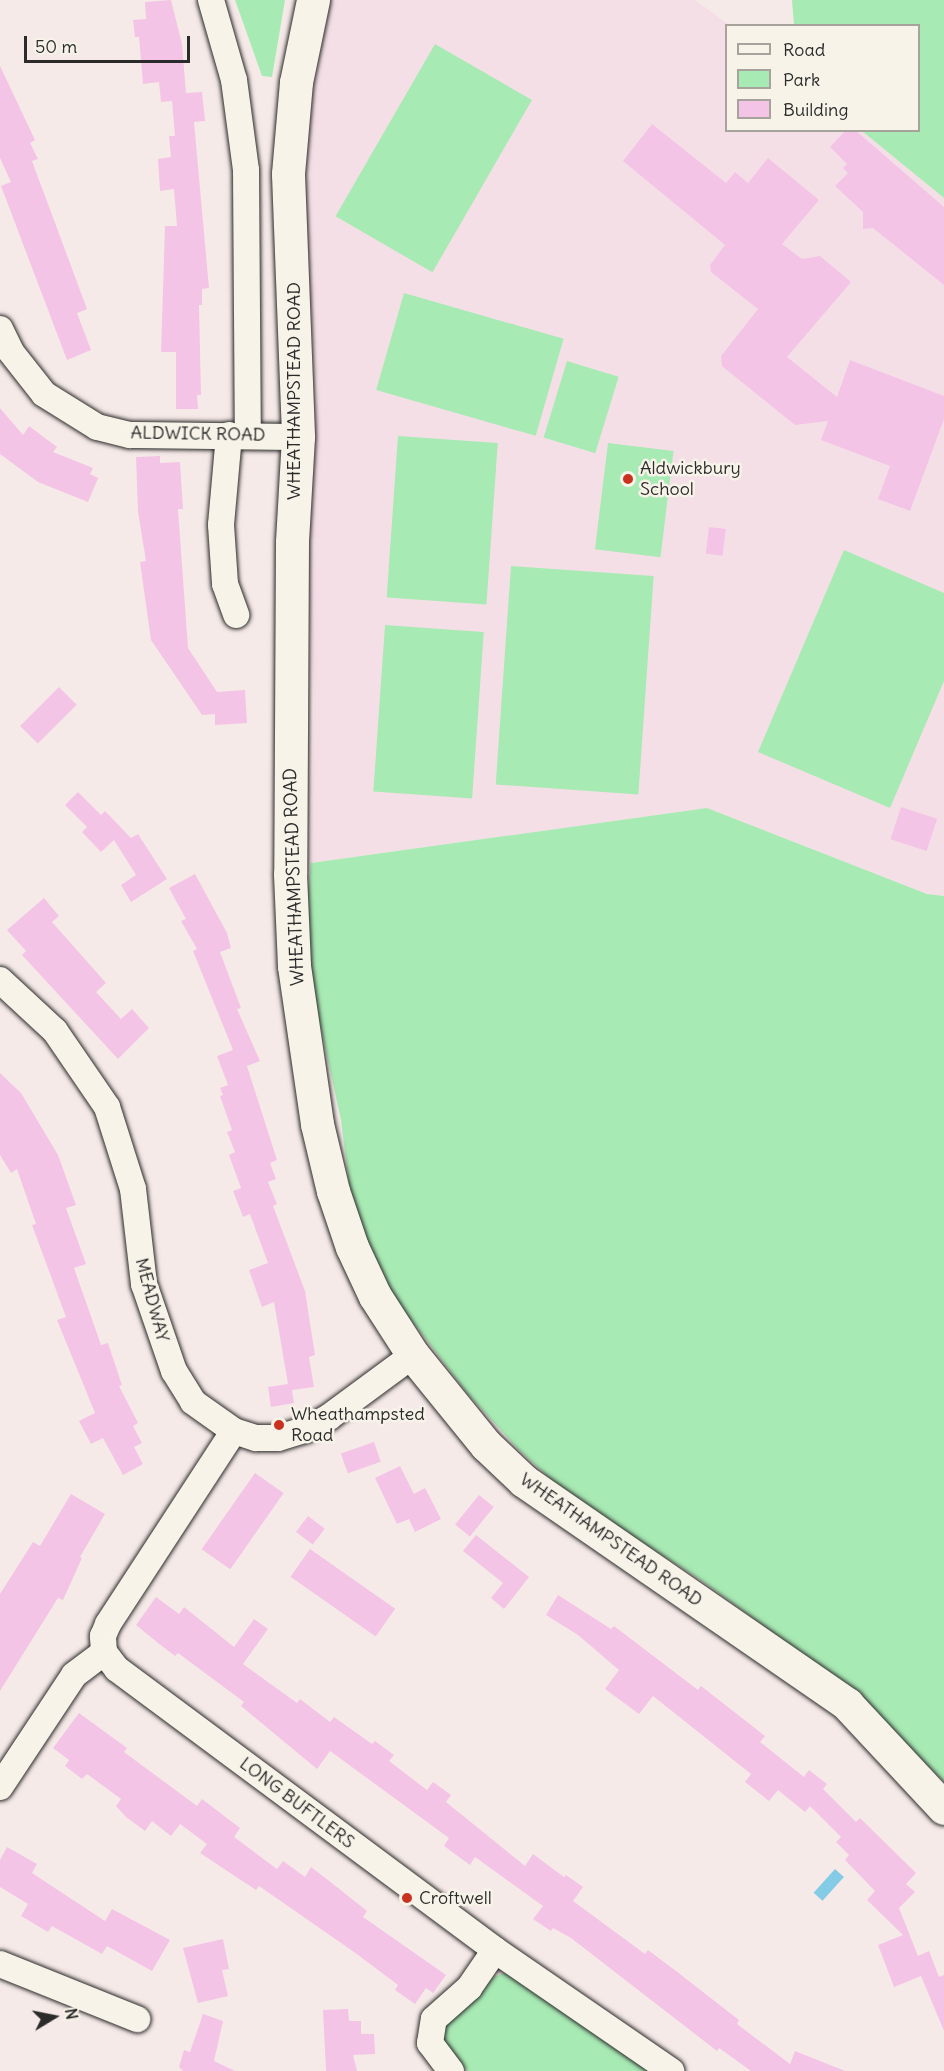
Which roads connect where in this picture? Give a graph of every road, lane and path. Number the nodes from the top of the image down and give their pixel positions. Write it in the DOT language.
graph roads {
  1 [pos="211,0"];
  2 [pos="313,0"];
  3 [pos="0,329"];
  4 [pos="239,435"];
  5 [pos="298,436"];
  6 [pos="236,615"];
  7 [pos="0,980"];
  8 [pos="413,1355"];
  9 [pos="234,1431"];
  10 [pos="104,1652"];
  11 [pos="0,1787"];
  12 [pos="944,1808"];
  13 [pos="495,1950"];
  14 [pos="0,1964"];
  15 [pos="137,2019"];
  16 [pos="451,2071"];
  17 [pos="671,2071"];
  1 -- 4 [label="street"];
  2 -- 5 [label="street, WHEATHAMPSTEAD ROAD"];
  3 -- 4 [label="street, ALDWICK ROAD"];
  4 -- 5 [label="street, ALDWICK ROAD"];
  4 -- 6 [label="street"];
  5 -- 8 [label="street, WHEATHAMPSTEAD ROAD"];
  7 -- 9 [label="street, MEADWAY"];
  8 -- 9 [label="street, MEADWAY"];
  8 -- 12 [label="street, WHEATHAMPSTEAD ROAD"];
  9 -- 10 [label="street"];
  10 -- 11 [label="street"];
  10 -- 13 [label="street, LONG BUFTLERS"];
  13 -- 16 [label="street"];
  13 -- 17 [label="street, LONG BUFTLERS"];
  14 -- 15 [label="street"];
}
